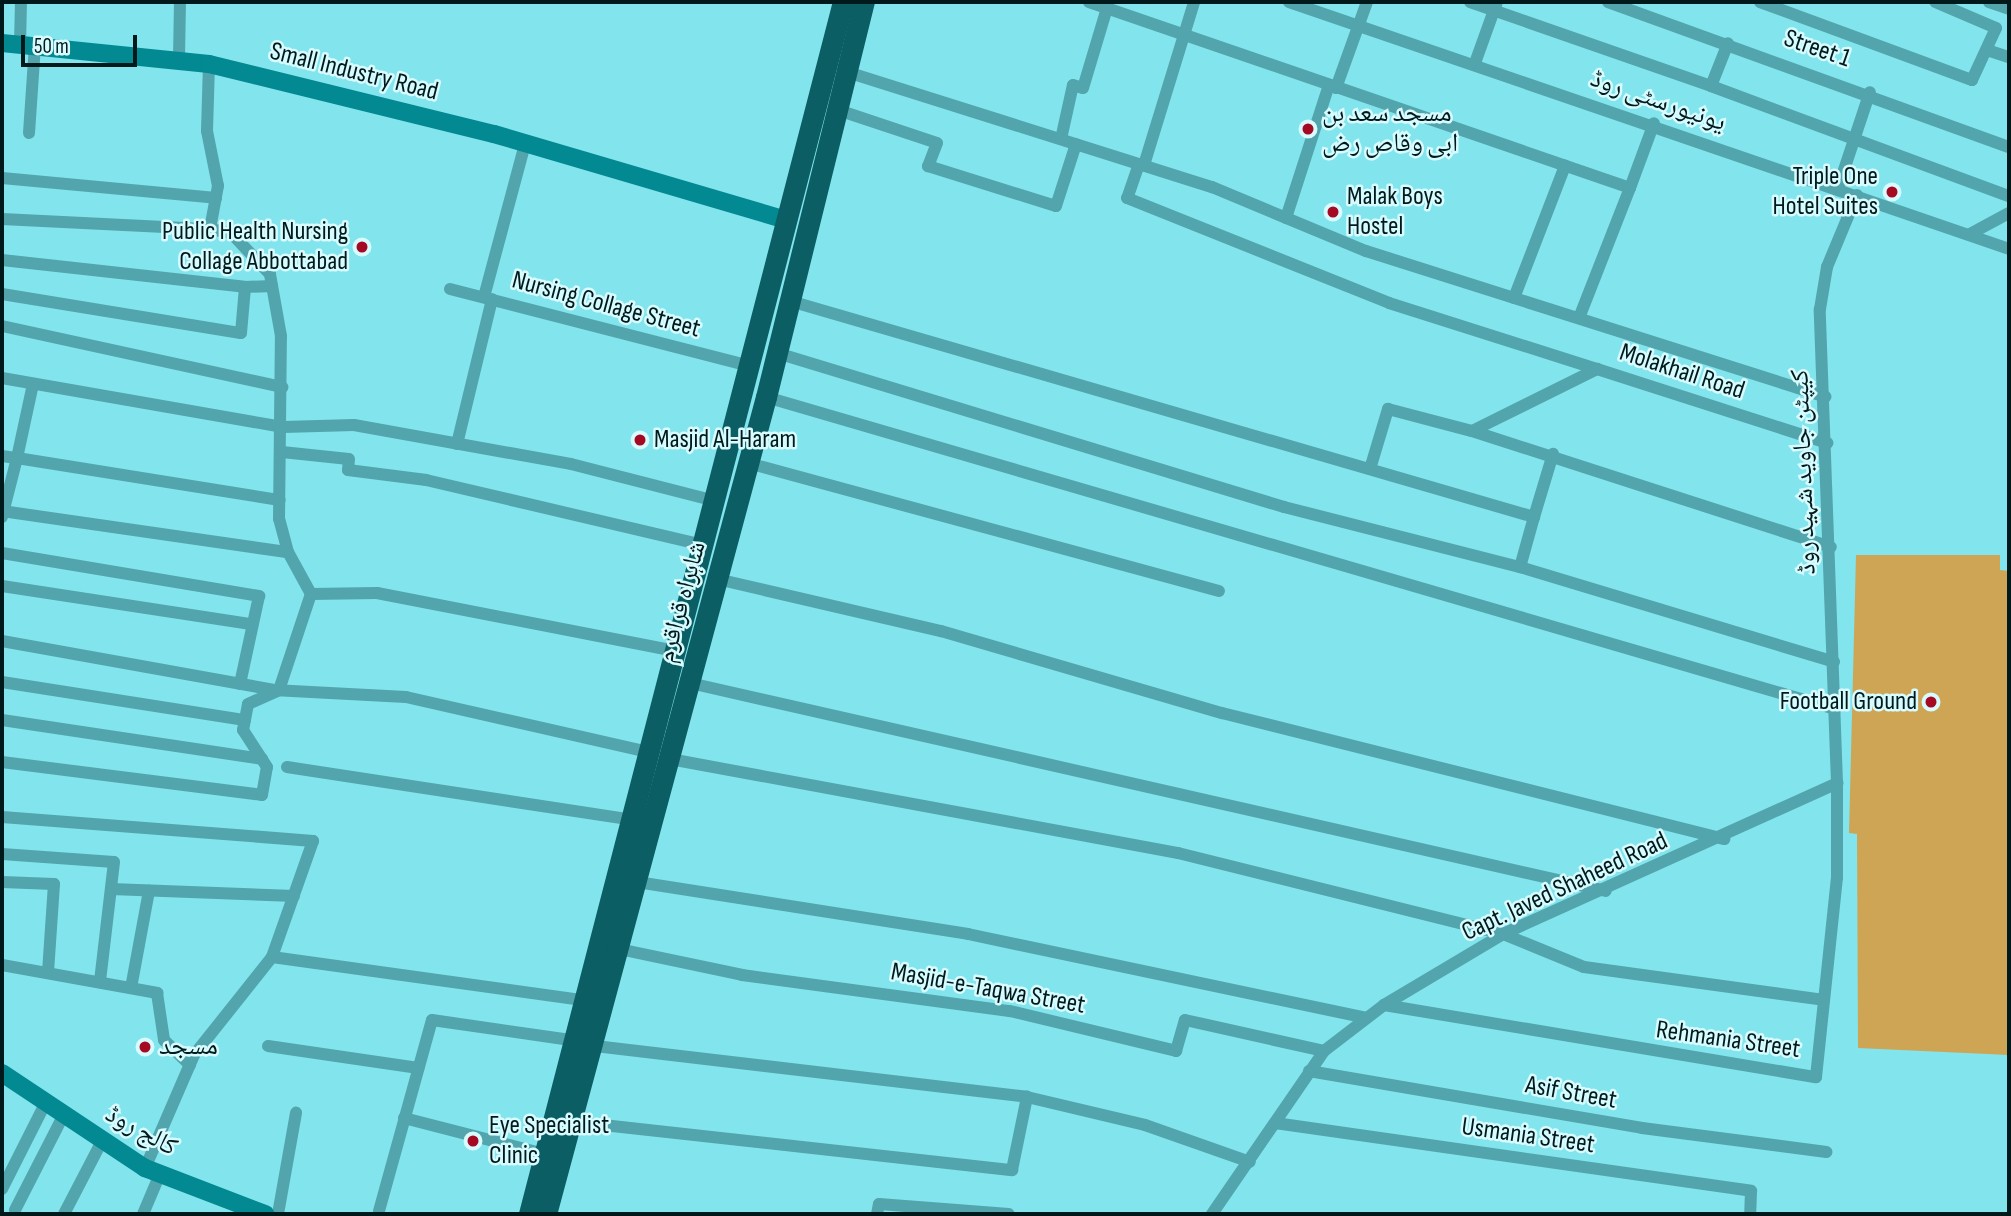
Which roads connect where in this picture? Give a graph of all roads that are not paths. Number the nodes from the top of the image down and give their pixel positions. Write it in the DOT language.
graph roads {
  1 [pos="21,2"];
  2 [pos="180,2"];
  3 [pos="843,2"];
  4 [pos="864,2"];
  5 [pos="1089,2"];
  6 [pos="1194,2"];
  7 [pos="1289,2"];
  8 [pos="1367,2"];
  9 [pos="1471,2"];
  10 [pos="1608,2"];
  11 [pos="1760,2"];
  12 [pos="1935,2"];
  13 [pos="1989,2"];
  14 [pos="1953,4"];
  15 [pos="1495,5"];
  16 [pos="1107,8"];
  17 [pos="2009,9"];
  18 [pos="1359,25"];
  19 [pos="1185,33"];
  20 [pos="2,43"];
  21 [pos="1728,43"];
  22 [pos="28,45"];
  23 [pos="1990,51"];
  24 [pos="2009,57"];
  25 [pos="179,58"];
  26 [pos="1475,63"];
  27 [pos="209,64"];
  28 [pos="848,72"];
  29 [pos="1333,86"];
  30 [pos="1711,86"];
  31 [pos="1870,92"];
  32 [pos="838,110"];
  33 [pos="1654,123"];
  34 [pos="29,133"];
  35 [pos="1061,139"];
  36 [pos="1855,141"];
  37 [pos="525,144"];
  38 [pos="1076,144"];
  39 [pos="2009,147"];
  40 [pos="1142,165"];
  41 [pos="1564,166"];
  42 [pos="2,178"];
  43 [pos="1630,188"];
  44 [pos="1838,188"];
  45 [pos="1857,195"];
  46 [pos="2009,196"];
  47 [pos="216,198"];
  48 [pos="2009,213"];
  49 [pos="1286,218"];
  50 [pos="2,219"];
  51 [pos="787,220"];
  52 [pos="808,226"];
  53 [pos="210,229"];
  54 [pos="1970,234"];
  55 [pos="2009,249"];
  56 [pos="2,260"];
  57 [pos="245,286"];
  58 [pos="272,286"];
  59 [pos="450,289"];
  60 [pos="2,294"];
  61 [pos="488,298"];
  62 [pos="1514,298"];
  63 [pos="790,300"];
  64 [pos="1579,318"];
  65 [pos="2,326"];
  66 [pos="777,353"];
  67 [pos="750,366"];
  68 [pos="1597,369"];
  69 [pos="2,378"];
  70 [pos="33,384"];
  71 [pos="282,387"];
  72 [pos="766,397"];
  73 [pos="1825,397"];
  74 [pos="283,426"];
  75 [pos="1472,430"];
  76 [pos="1827,443"];
  77 [pos="457,444"];
  78 [pos="282,452"];
  79 [pos="1553,454"];
  80 [pos="2,456"];
  81 [pos="17,458"];
  82 [pos="748,463"];
  83 [pos="1370,468"];
  84 [pos="280,500"];
  85 [pos="715,500"];
  86 [pos="2,513"];
  87 [pos="1534,517"];
  88 [pos="703,545"];
  89 [pos="1830,547"];
  90 [pos="288,552"];
  91 [pos="2,553"];
  92 [pos="1520,567"];
  93 [pos="718,579"];
  94 [pos="2,586"];
  95 [pos="1219,591"];
  96 [pos="311,594"];
  97 [pos="251,624"];
  98 [pos="2,641"];
  99 [pos="675,651"];
  100 [pos="1834,662"];
  101 [pos="2,682"];
  102 [pos="690,683"];
  103 [pos="240,684"];
  104 [pos="279,690"];
  105 [pos="1835,709"];
  106 [pos="2,720"];
  107 [pos="245,720"];
  108 [pos="649,752"];
  109 [pos="262,759"];
  110 [pos="670,759"];
  111 [pos="2,762"];
  112 [pos="287,767"];
  113 [pos="1837,783"];
  114 [pos="2,817"];
  115 [pos="633,820"];
  116 [pos="1724,839"];
  117 [pos="2,854"];
  118 [pos="637,881"];
  119 [pos="2,882"];
  120 [pos="111,889"];
  121 [pos="149,891"];
  122 [pos="1606,891"];
  123 [pos="294,896"];
  124 [pos="1503,934"];
  125 [pos="620,949"];
  126 [pos="272,957"];
  127 [pos="2,965"];
  128 [pos="48,971"];
  129 [pos="100,982"];
  130 [pos="131,988"];
  131 [pos="1824,1000"];
  132 [pos="588,1001"];
  133 [pos="1384,1005"];
  134 [pos="1365,1018"];
  135 [pos="586,1044"];
  136 [pos="268,1046"];
  137 [pos="1324,1051"];
  138 [pos="190,1065"];
  139 [pos="418,1068"];
  140 [pos="1309,1070"];
  141 [pos="2,1073"];
  142 [pos="1027,1097"];
  143 [pos="45,1104"];
  144 [pos="296,1113"];
  145 [pos="63,1116"];
  146 [pos="404,1118"];
  147 [pos="576,1122"];
  148 [pos="1275,1122"];
  149 [pos="102,1141"];
  150 [pos="1826,1152"];
  151 [pos="544,1154"];
  152 [pos="1250,1162"];
  153 [pos="153,1171"];
  154 [pos="2,1189"];
  155 [pos="15,1210"];
  156 [pos="379,1211"];
  157 [pos="64,1214"];
  158 [pos="143,1214"];
  159 [pos="265,1214"];
  160 [pos="278,1214"];
  161 [pos="529,1214"];
  162 [pos="546,1214"];
  163 [pos="877,1214"];
  164 [pos="1009,1214"];
  165 [pos="1212,1214"];
  166 [pos="1750,1214"];
  1 -- 22 [label="street"];
  2 -- 25 [label="street"];
  3 -- 51 [label="highway, شاہراہ قراقرم"];
  4 -- 28 [label="highway, شاہراہ قراقرم"];
  5 -- 16 [label="street"];
  6 -- 19 [label="street"];
  7 -- 18 [label="street, یونیورسٹی روڈ"];
  8 -- 18 [label="street"];
  9 -- 15 [label="street"];
  10 -- 21 [label="street, Street 1"];
  11 -- 23 [label="street"];
  12 -- 14 [label="street"];
  13 -- 17 [label="street"];
  14 -- 23 [label="street"];
  15 -- 26 [label="street"];
  15 -- 30 [label="street"];
  16 -- 19 [label="street"];
  16 -- 35 [label="street"];
  18 -- 26 [label="street, یونیورسٹی روڈ"];
  18 -- 29 [label="street"];
  19 -- 29 [label="street"];
  19 -- 40 [label="street"];
  20 -- 22 [label="street, Small Industry Road"];
  21 -- 30 [label="street"];
  21 -- 31 [label="street, Street 1"];
  22 -- 25 [label="street, Small Industry Road"];
  22 -- 34 [label="street"];
  23 -- 24 [label="street"];
  25 -- 27 [label="street, Small Industry Road"];
  26 -- 33 [label="street, یونیورسٹی روڈ"];
  27 -- 37 [label="street, Small Industry Road"];
  27 -- 47 [label="street"];
  28 -- 32 [label="highway, شاہراہ قراقرم"];
  28 -- 35 [label="street"];
  29 -- 41 [label="street"];
  29 -- 49 [label="street"];
  30 -- 36 [label="street"];
  31 -- 36 [label="street"];
  31 -- 39 [label="street, Street 1"];
  32 -- 38 [label="street"];
  32 -- 52 [label="highway, شاہراہ قراقرم"];
  33 -- 43 [label="street"];
  33 -- 44 [label="street, یونیورسٹی روڈ"];
  35 -- 38 [label="street"];
  36 -- 44 [label="street"];
  36 -- 46 [label="street"];
  37 -- 51 [label="street, Small Industry Road"];
  37 -- 61 [label="street"];
  38 -- 40 [label="street"];
  40 -- 49 [label="street"];
  40 -- 68 [label="street"];
  41 -- 43 [label="street"];
  41 -- 62 [label="street"];
  42 -- 47 [label="street"];
  43 -- 64 [label="street"];
  44 -- 45 [label="street, یونیورسٹی روڈ"];
  45 -- 54 [label="street, یونیورسٹی روڈ"];
  45 -- 73 [label="street, کیپٹن جاوید شہید روڈ"];
  47 -- 53 [label="street"];
  48 -- 54 [label="street"];
  49 -- 62 [label="street"];
  50 -- 53 [label="street"];
  51 -- 52 [label="highway"];
  51 -- 67 [label="highway, شاہراہ قراقرم"];
  52 -- 63 [label="highway, شاہراہ قراقرم"];
  53 -- 58 [label="street"];
  54 -- 55 [label="street, یونیورسٹی روڈ"];
  56 -- 57 [label="street"];
  57 -- 58 [label="street"];
  57 -- 60 [label="street"];
  58 -- 71 [label="street"];
  59 -- 61 [label="street, Nursing Collage Street"];
  61 -- 67 [label="street, Nursing Collage Street"];
  61 -- 77 [label="street"];
  62 -- 64 [label="street"];
  63 -- 66 [label="highway, شاہراہ قراقرم"];
  63 -- 83 [label="street"];
  64 -- 73 [label="street"];
  65 -- 71 [label="street"];
  66 -- 72 [label="highway, شاہراہ قراقرم"];
  66 -- 92 [label="street"];
  67 -- 85 [label="highway, شاہراہ قراقرم"];
  68 -- 75 [label="street, Molakhail Road"];
  68 -- 76 [label="street, Molakhail Road"];
  69 -- 70 [label="street"];
  70 -- 74 [label="street"];
  70 -- 81 [label="street"];
  71 -- 74 [label="street"];
  72 -- 82 [label="highway, شاہراہ قراقرم"];
  72 -- 105 [label="street"];
  73 -- 76 [label="street, کیپٹن جاوید شہید روڈ"];
  74 -- 77 [label="street"];
  74 -- 78 [label="street"];
  75 -- 79 [label="street"];
  75 -- 83 [label="street"];
  76 -- 89 [label="street, کیپٹن جاوید شہید روڈ"];
  77 -- 85 [label="street"];
  78 -- 84 [label="street"];
  78 -- 88 [label="street"];
  79 -- 87 [label="street"];
  79 -- 89 [label="street"];
  80 -- 81 [label="street"];
  81 -- 84 [label="street"];
  81 -- 86 [label="street"];
  82 -- 93 [label="highway, شاہراہ قراقرم"];
  82 -- 95 [label="street"];
  83 -- 87 [label="street"];
  84 -- 90 [label="street"];
  85 -- 88 [label="highway, شاہراہ قراقرم"];
  86 -- 90 [label="street"];
  87 -- 92 [label="street"];
  88 -- 99 [label="highway, شاہراہ قراقرم"];
  89 -- 100 [label="street, کیپٹن جاوید شہید روڈ"];
  90 -- 96 [label="street"];
  91 -- 97 [label="street"];
  92 -- 100 [label="street"];
  93 -- 102 [label="highway, شاہراہ قراقرم"];
  93 -- 116 [label="street"];
  94 -- 97 [label="street"];
  96 -- 99 [label="street"];
  96 -- 104 [label="street"];
  97 -- 103 [label="street"];
  98 -- 103 [label="street"];
  99 -- 108 [label="highway, شاہراہ قراقرم"];
  100 -- 105 [label="street, کیپٹن جاوید شہید روڈ"];
  101 -- 107 [label="street"];
  102 -- 110 [label="highway, شاہراہ قراقرم"];
  102 -- 122 [label="street"];
  103 -- 104 [label="street"];
  104 -- 107 [label="street"];
  104 -- 108 [label="street"];
  105 -- 113 [label="street, کیپٹن جاوید شہید روڈ"];
  106 -- 109 [label="street"];
  107 -- 109 [label="street"];
  108 -- 115 [label="highway, شاہراہ قراقرم"];
  109 -- 111 [label="street"];
  110 -- 118 [label="highway, شاہراہ قراقرم"];
  110 -- 124 [label="street"];
  112 -- 115 [label="street"];
  113 -- 116 [label="street, Capt. Javed Shaheed Road"];
  113 -- 131 [label="street, Rehmania Street"];
  114 -- 123 [label="street"];
  115 -- 132 [label="highway, شاہراہ قراقرم"];
  116 -- 122 [label="street, Capt. Javed Shaheed Road"];
  117 -- 120 [label="street"];
  118 -- 125 [label="highway, شاہراہ قراقرم"];
  118 -- 134 [label="street"];
  119 -- 128 [label="street"];
  120 -- 121 [label="street"];
  120 -- 129 [label="street"];
  121 -- 123 [label="street"];
  121 -- 130 [label="street"];
  122 -- 124 [label="street, Capt. Javed Shaheed Road"];
  123 -- 126 [label="street"];
  124 -- 131 [label="street"];
  124 -- 133 [label="street, Capt. Javed Shaheed Road"];
  125 -- 135 [label="highway, شاہراہ قراقرم"];
  125 -- 137 [label="street, Masjid-e-Taqwa Street"];
  126 -- 132 [label="street"];
  126 -- 138 [label="street"];
  127 -- 128 [label="street"];
  128 -- 129 [label="street"];
  129 -- 130 [label="street"];
  130 -- 138 [label="street"];
  131 -- 133 [label="street, Rehmania Street"];
  132 -- 135 [label="highway, شاہراہ قراقرم"];
  133 -- 134 [label="street, Capt. Javed Shaheed Road"];
  134 -- 137 [label="street, Capt. Javed Shaheed Road"];
  135 -- 139 [label="street"];
  135 -- 142 [label="street"];
  135 -- 147 [label="highway, شاہراہ قراقرم"];
  135 -- 151 [label="highway, شاہراہ قراقرم"];
  136 -- 139 [label="street"];
  137 -- 140 [label="street, Capt. Javed Shaheed Road"];
  138 -- 153 [label="street"];
  139 -- 146 [label="street"];
  140 -- 148 [label="street, Capt. Javed Shaheed Road"];
  140 -- 150 [label="street, Asif Street"];
  141 -- 143 [label="street, کالج روڈ"];
  142 -- 147 [label="street"];
  142 -- 152 [label="street"];
  143 -- 145 [label="street, کالج روڈ"];
  143 -- 154 [label="street"];
  144 -- 160 [label="street"];
  145 -- 149 [label="street, کالج روڈ"];
  145 -- 155 [label="street"];
  146 -- 151 [label="street"];
  146 -- 156 [label="street"];
  147 -- 162 [label="highway, شاہراہ قراقرم"];
  148 -- 152 [label="street, Capt. Javed Shaheed Road"];
  148 -- 166 [label="street, Usmania Street"];
  149 -- 153 [label="street, کالج روڈ"];
  149 -- 157 [label="street"];
  151 -- 161 [label="highway, شاہراہ قراقرم"];
  152 -- 165 [label="street, Capt. Javed Shaheed Road"];
  153 -- 158 [label="street"];
  153 -- 159 [label="street, کالج روڈ"];
  163 -- 164 [label="street"];
}
